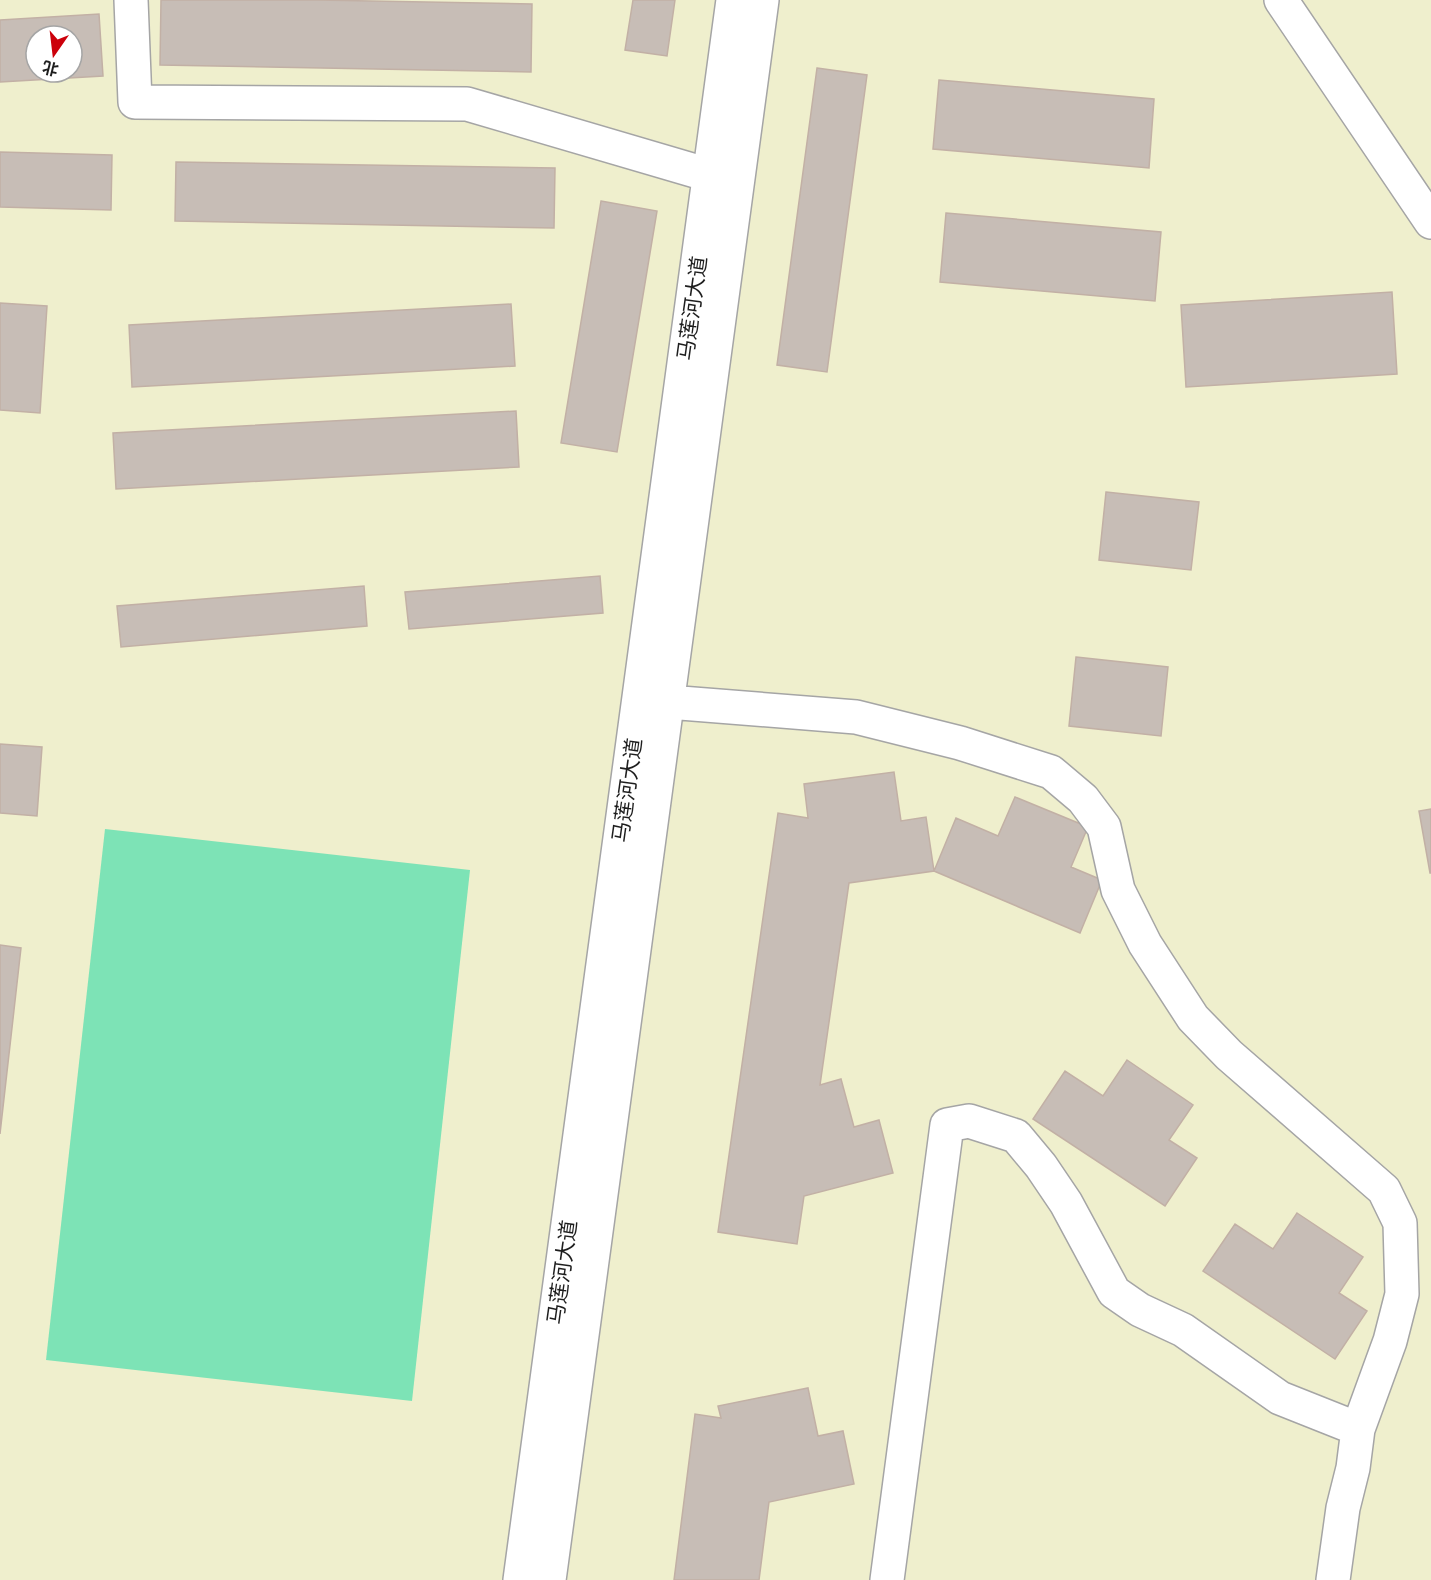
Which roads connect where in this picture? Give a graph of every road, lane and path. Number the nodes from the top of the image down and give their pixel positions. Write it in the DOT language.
graph roads {
  1 [pos="131,0"];
  2 [pos="733,0"];
  3 [pos="762,0"];
  4 [pos="1281,0"];
  5 [pos="709,175"];
  6 [pos="1431,222"];
  7 [pos="668,702"];
  8 [pos="1358,1429"];
  9 [pos="520,1580"];
  10 [pos="549,1580"];
  11 [pos="887,1580"];
  12 [pos="1333,1580"];
  1 -- 5 [label="street"];
  2 -- 5 [label="street, 马莲河大道"];
  3 -- 7 [label="street, 马莲河大道"];
  4 -- 6 [label="street"];
  5 -- 9 [label="street, 马莲河大道"];
  7 -- 8 [label="street"];
  7 -- 10 [label="street, 马莲河大道"];
  8 -- 11 [label="street"];
  8 -- 12 [label="street"];
}
